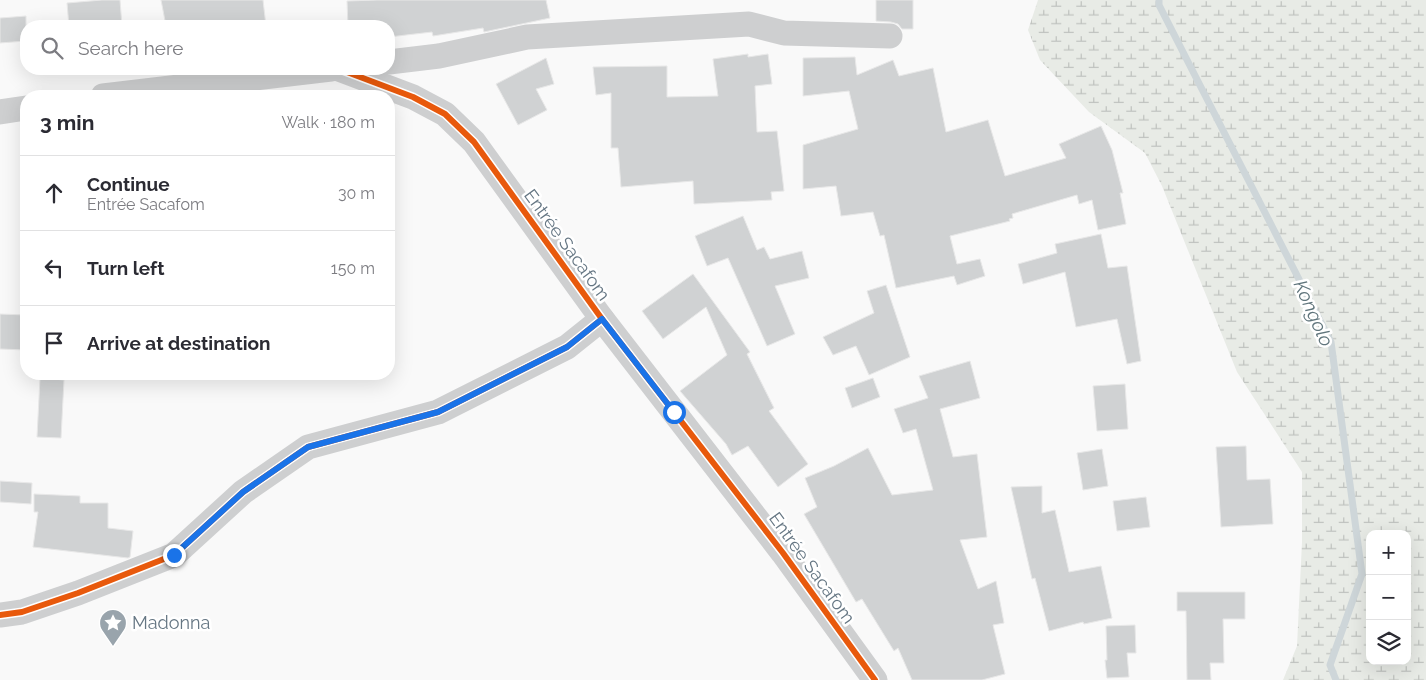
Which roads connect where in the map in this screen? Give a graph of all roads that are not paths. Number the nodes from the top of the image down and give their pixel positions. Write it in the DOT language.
graph roads {
  1 [pos="890,36"];
  2 [pos="395,61"];
  3 [pos="280,75"];
  4 [pos="355,75"];
  5 [pos="154,90"];
  6 [pos="394,90"];
  7 [pos="395,90"];
  8 [pos="20,109"];
  9 [pos="0,112"];
  10 [pos="602,319"];
  11 [pos="0,614"];
  12 [pos="875,680"];
  1 -- 2 [label="street"];
  3 -- 5 [label="street"];
  4 -- 6 [label="street, Entrée Sacafom"];
  7 -- 10 [label="street, Entrée Sacafom"];
  8 -- 9 [label="street"];
  10 -- 11 [label="street"];
  10 -- 12 [label="street, Entrée Sacafom"];
}
